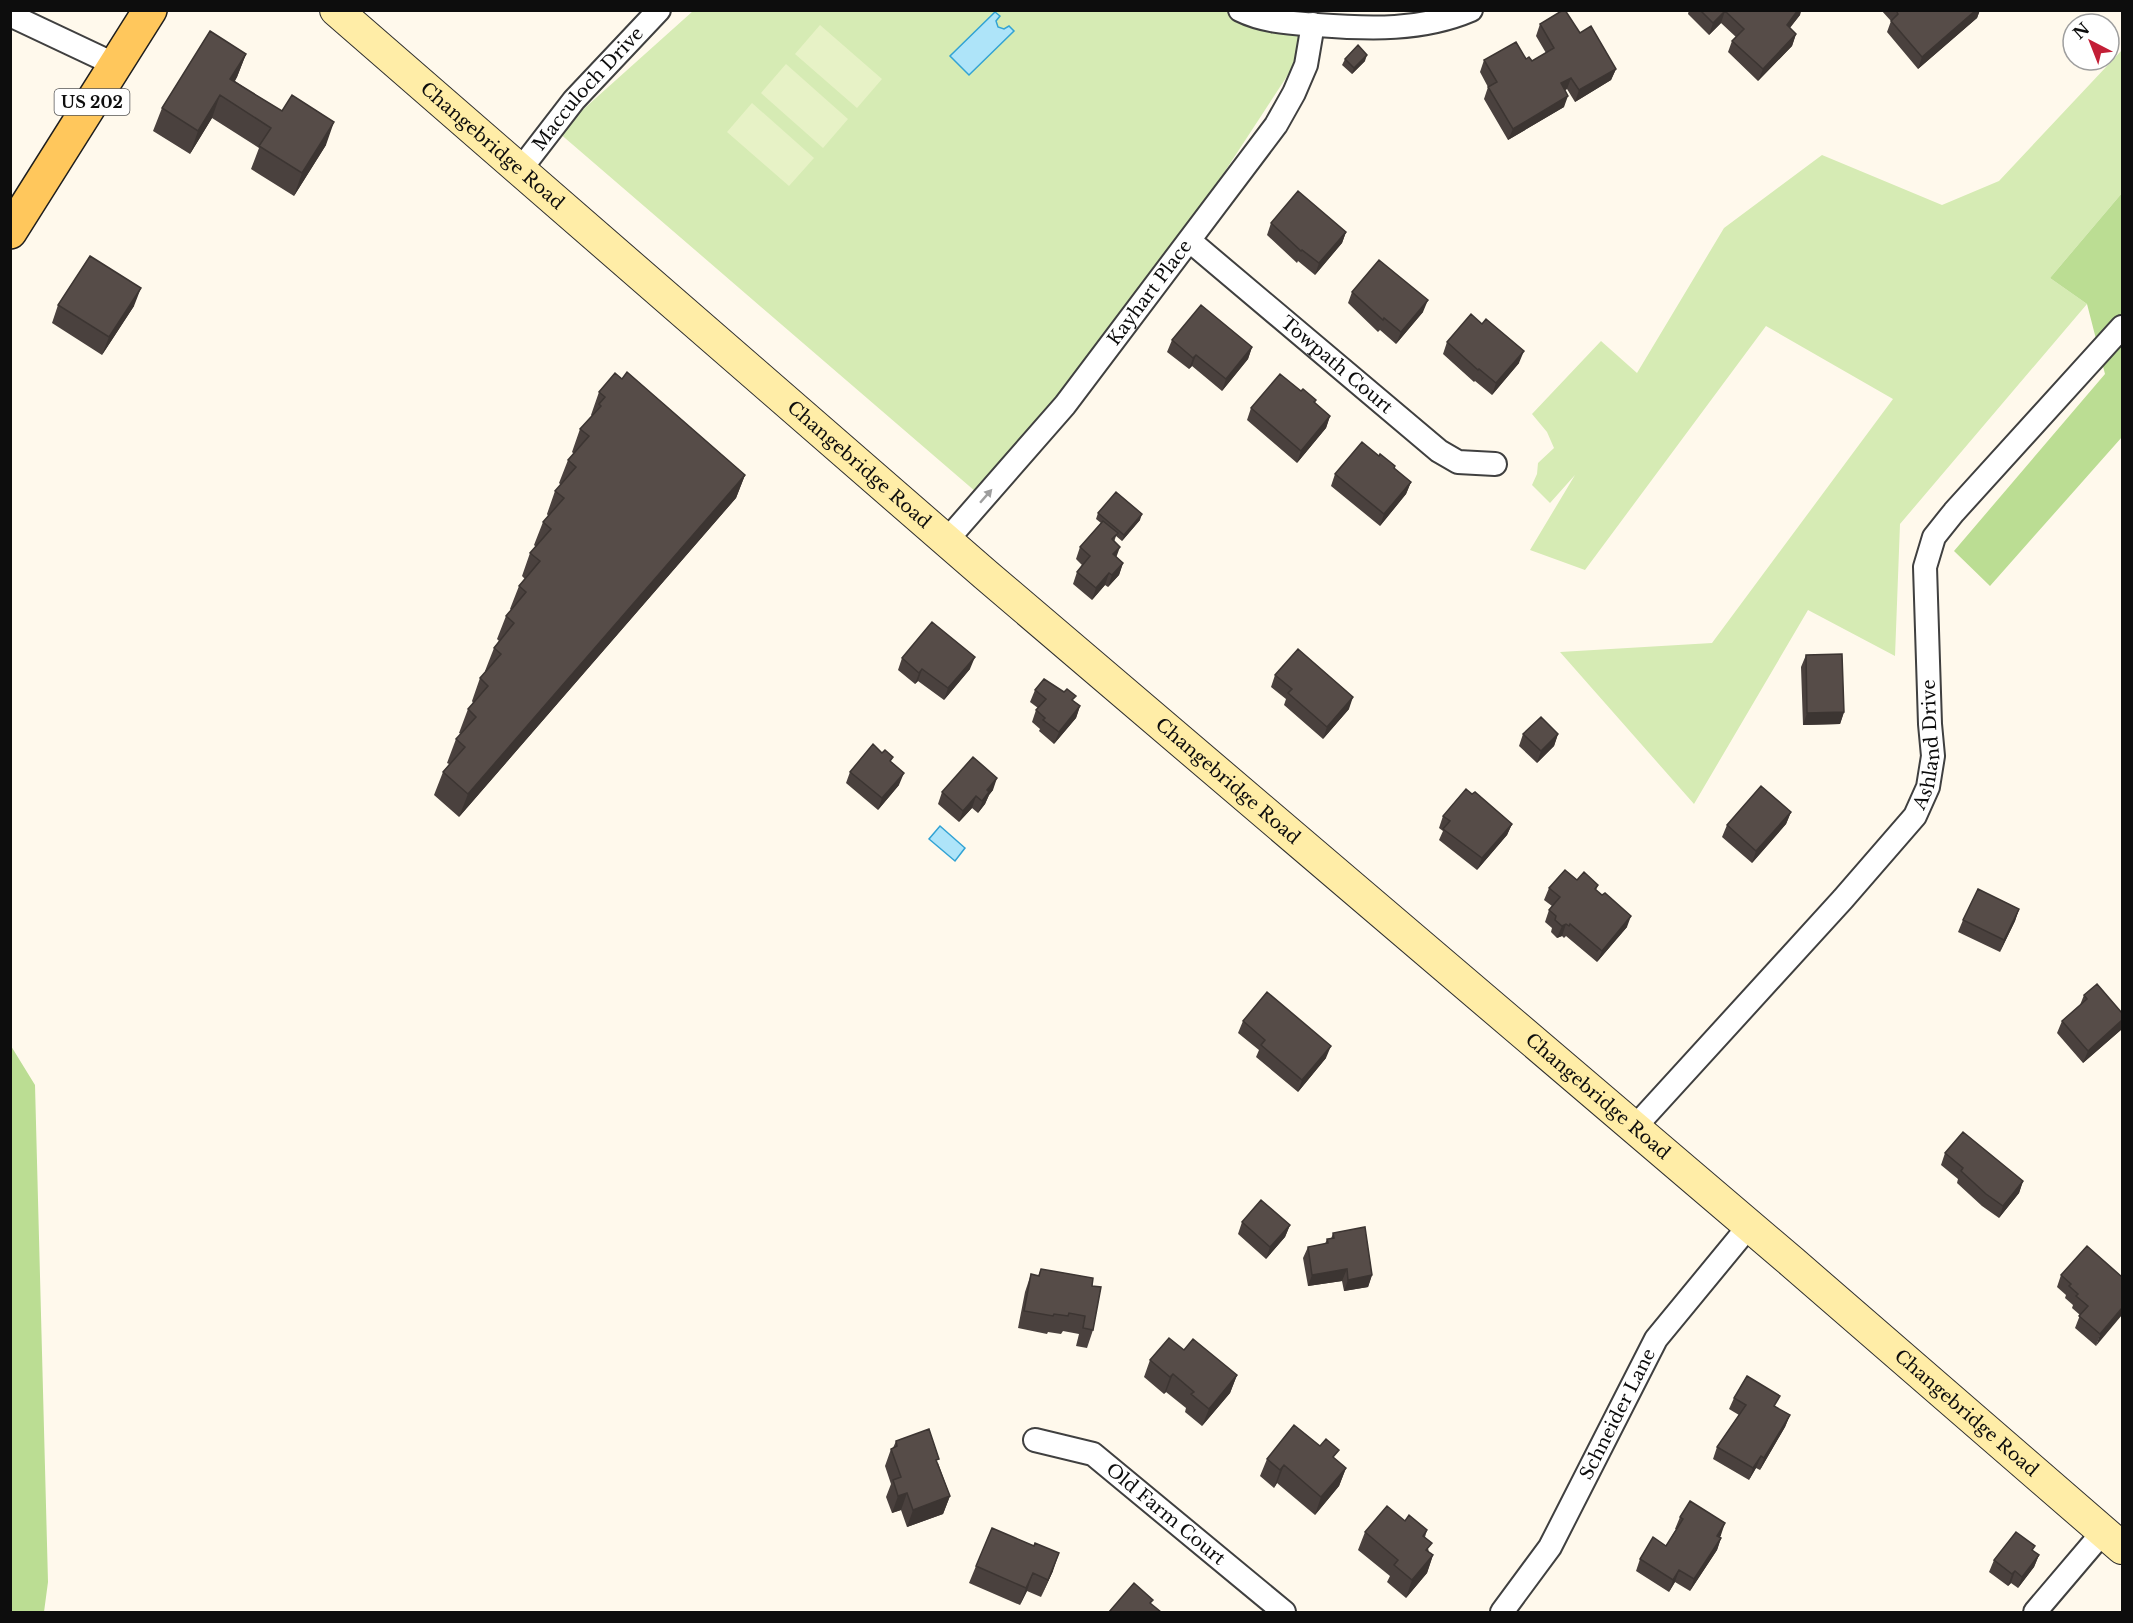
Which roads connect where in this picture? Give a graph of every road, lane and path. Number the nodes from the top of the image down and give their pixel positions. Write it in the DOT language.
graph roads {
  1 [pos="150,10"];
  2 [pos="336,10"];
  3 [pos="659,10"];
  4 [pos="1240,10"];
  5 [pos="1471,10"];
  6 [pos="10,15"];
  7 [pos="1313,24"];
  8 [pos="116,65"];
  9 [pos="520,170"];
  10 [pos="10,232"];
  11 [pos="1190,241"];
  12 [pos="2122,327"];
  13 [pos="1495,464"];
  14 [pos="947,540"];
  15 [pos="1634,1128"];
  16 [pos="1749,1226"];
  17 [pos="1035,1440"];
  18 [pos="2113,1540"];
  19 [pos="1284,1612"];
  20 [pos="1502,1612"];
  21 [pos="2035,1612"];
  1 -- 8 [label="main road, US 202"];
  2 -- 9 [label="main road, Changebridge Road"];
  3 -- 9 [label="street, Macculoch Drive"];
  4 -- 7 [label="street"];
  5 -- 7 [label="street"];
  6 -- 8 [label="street"];
  7 -- 11 [label="street, Kayhart Place"];
  8 -- 10 [label="main road, US 202"];
  9 -- 14 [label="main road, Changebridge Road"];
  11 -- 13 [label="street, Towpath Court"];
  14 -- 11 [label="street, Kayhart Place, one-way"];
  12 -- 15 [label="street, Ashland Drive"];
  14 -- 15 [label="main road, Changebridge Road"];
  15 -- 16 [label="main road, Changebridge Road"];
  16 -- 18 [label="main road, Changebridge Road"];
  16 -- 20 [label="street, Schneider Lane"];
  17 -- 19 [label="street, Old Farm Court"];
  18 -- 21 [label="street"];
}
